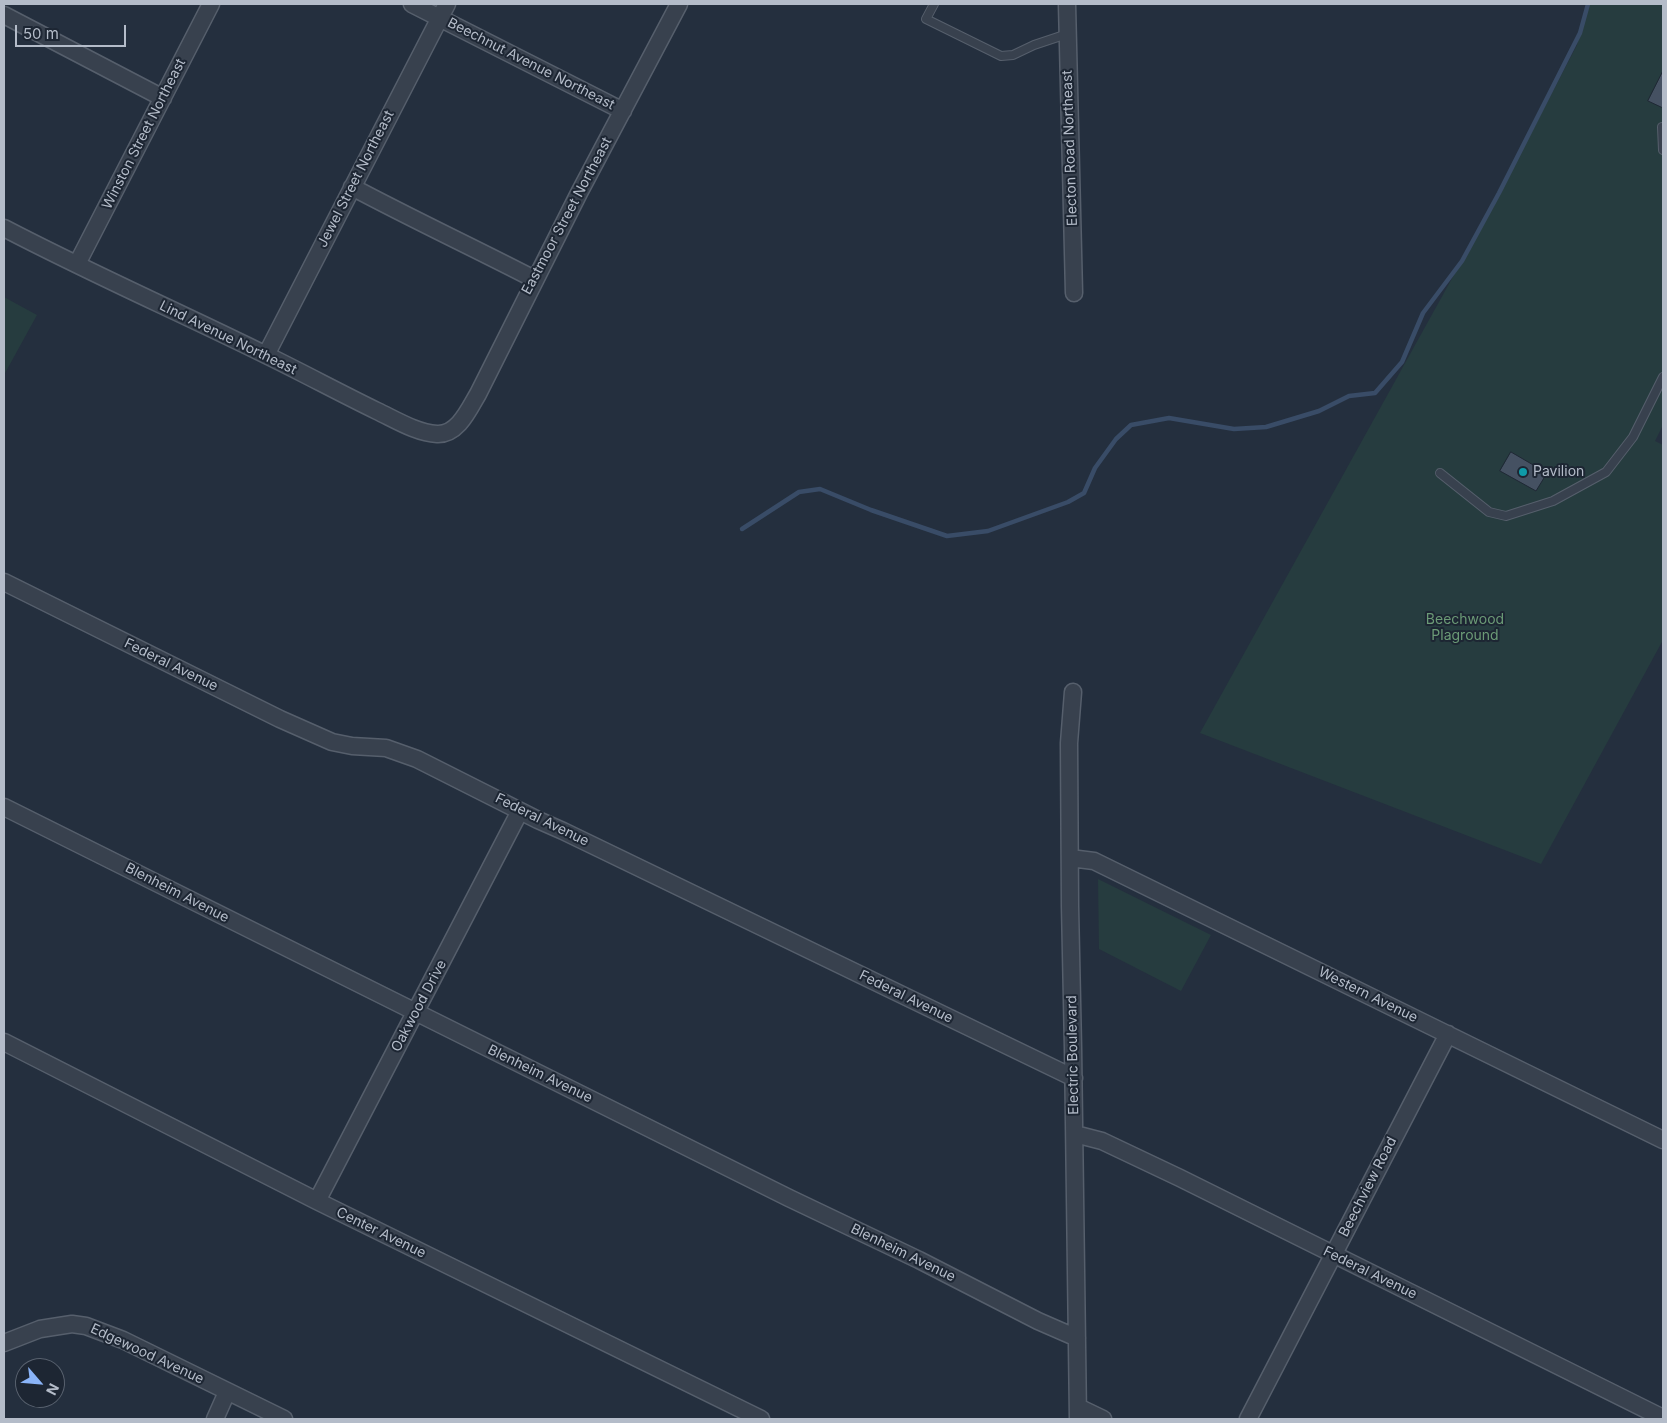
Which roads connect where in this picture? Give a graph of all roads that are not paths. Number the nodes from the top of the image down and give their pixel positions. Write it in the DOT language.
graph roads {
  1 [pos="211,4"];
  2 [pos="412,4"];
  3 [pos="679,4"];
  4 [pos="934,4"];
  5 [pos="1067,4"];
  6 [pos="444,11"];
  7 [pos="4,15"];
  8 [pos="1067,34"];
  9 [pos="163,98"];
  10 [pos="623,111"];
  11 [pos="1662,127"];
  12 [pos="1663,150"];
  13 [pos="352,187"];
  14 [pos="4,228"];
  15 [pos="76,264"];
  16 [pos="534,279"];
  17 [pos="1074,292"];
  18 [pos="266,355"];
  19 [pos="1663,377"];
  20 [pos="455,428"];
  21 [pos="1440,473"];
  22 [pos="4,582"];
  23 [pos="1073,692"];
  24 [pos="4,807"];
  25 [pos="520,811"];
  26 [pos="1070,858"];
  27 [pos="415,1012"];
  28 [pos="1448,1034"];
  29 [pos="4,1042"];
  30 [pos="1074,1078"];
  31 [pos="1074,1134"];
  32 [pos="1663,1140"];
  33 [pos="317,1201"];
  34 [pos="1333,1255"];
  35 [pos="1077,1338"];
  36 [pos="4,1343"];
  37 [pos="227,1392"];
  38 [pos="1078,1413"];
  39 [pos="1663,1418"];
  40 [pos="215,1419"];
  41 [pos="284,1419"];
  42 [pos="761,1419"];
  43 [pos="1103,1419"];
  44 [pos="1248,1419"];
  1 -- 9 [label="street, Winston Street Northeast"];
  2 -- 6 [label="street, Beechnut Avenue Northeast"];
  3 -- 10 [label="street, Eastmoor Street Northeast"];
  4 -- 8 [label="lane"];
  5 -- 8 [label="street, Electon Road Northeast"];
  6 -- 10 [label="street, Beechnut Avenue Northeast"];
  6 -- 13 [label="street, Jewel Street Northeast"];
  7 -- 9 [label="street"];
  8 -- 17 [label="street, Electon Road Northeast"];
  9 -- 15 [label="street, Winston Street Northeast"];
  10 -- 16 [label="street, Eastmoor Street Northeast"];
  11 -- 12 [label="lane"];
  13 -- 16 [label="street"];
  13 -- 18 [label="street, Jewel Street Northeast"];
  14 -- 15 [label="street, Lind Avenue Northeast"];
  15 -- 18 [label="street, Lind Avenue Northeast"];
  16 -- 20 [label="street, Eastmoor Street Northeast"];
  18 -- 20 [label="street, Lind Avenue Northeast"];
  19 -- 21 [label="lane"];
  22 -- 25 [label="street, Federal Avenue"];
  23 -- 26 [label="street, Electric Boulevard"];
  24 -- 27 [label="street, Blenheim Avenue"];
  25 -- 27 [label="street, Oakwood Drive"];
  25 -- 30 [label="street, Federal Avenue"];
  26 -- 28 [label="street, Western Avenue"];
  26 -- 30 [label="street, Electric Boulevard"];
  27 -- 33 [label="street, Oakwood Drive"];
  27 -- 35 [label="street, Blenheim Avenue"];
  28 -- 32 [label="street, Western Avenue"];
  28 -- 34 [label="street, Beechview Road"];
  29 -- 33 [label="street, Center Avenue"];
  30 -- 31 [label="street, Electric Boulevard"];
  31 -- 34 [label="street, Federal Avenue"];
  31 -- 35 [label="street, Electric Boulevard"];
  33 -- 42 [label="street, Center Avenue"];
  34 -- 39 [label="street, Federal Avenue"];
  34 -- 44 [label="street, Beechview Road"];
  35 -- 38 [label="street, Electric Boulevard"];
  36 -- 37 [label="street, Edgewood Avenue"];
  37 -- 40 [label="street"];
  37 -- 41 [label="street, Edgewood Avenue"];
  38 -- 43 [label="street"];
}
